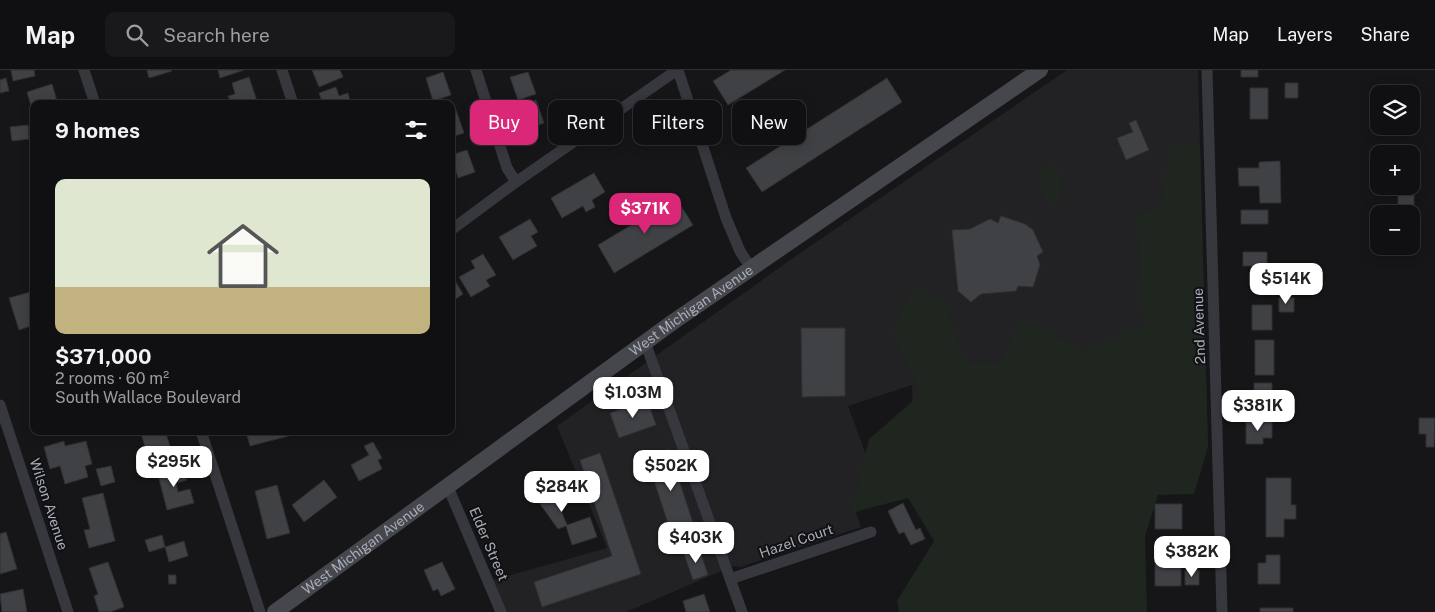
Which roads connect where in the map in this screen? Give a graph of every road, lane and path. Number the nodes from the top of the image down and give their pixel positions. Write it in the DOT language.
graph roads {
  1 [pos="84,70"];
  2 [pos="282,70"];
  3 [pos="476,70"];
  4 [pos="1040,70"];
  5 [pos="1207,70"];
  6 [pos="680,71"];
  7 [pos="93,100"];
  8 [pos="292,100"];
  9 [pos="516,182"];
  10 [pos="455,227"];
  11 [pos="751,268"];
  12 [pos="645,342"];
  13 [pos="0,405"];
  14 [pos="202,435"];
  15 [pos="448,487"];
  16 [pos="871,532"];
  17 [pos="730,579"];
  18 [pos="68,612"];
  19 [pos="260,612"];
  20 [pos="275,612"];
  21 [pos="501,612"];
  22 [pos="742,612"];
  23 [pos="1222,612"];
  1 -- 7 [label="street"];
  2 -- 8 [label="street"];
  3 -- 9 [label="street"];
  4 -- 11 [label="main road, West Michigan Avenue"];
  5 -- 23 [label="street, 2nd Avenue"];
  6 -- 9 [label="street"];
  6 -- 11 [label="street"];
  9 -- 10 [label="street"];
  11 -- 12 [label="main road, West Michigan Avenue"];
  12 -- 15 [label="main road, West Michigan Avenue"];
  12 -- 17 [label="street"];
  13 -- 18 [label="street, Wilson Avenue"];
  14 -- 19 [label="street"];
  15 -- 20 [label="main road, West Michigan Avenue"];
  15 -- 21 [label="street, Elder Street"];
  16 -- 17 [label="street, Hazel Court"];
  17 -- 22 [label="street"];
}
